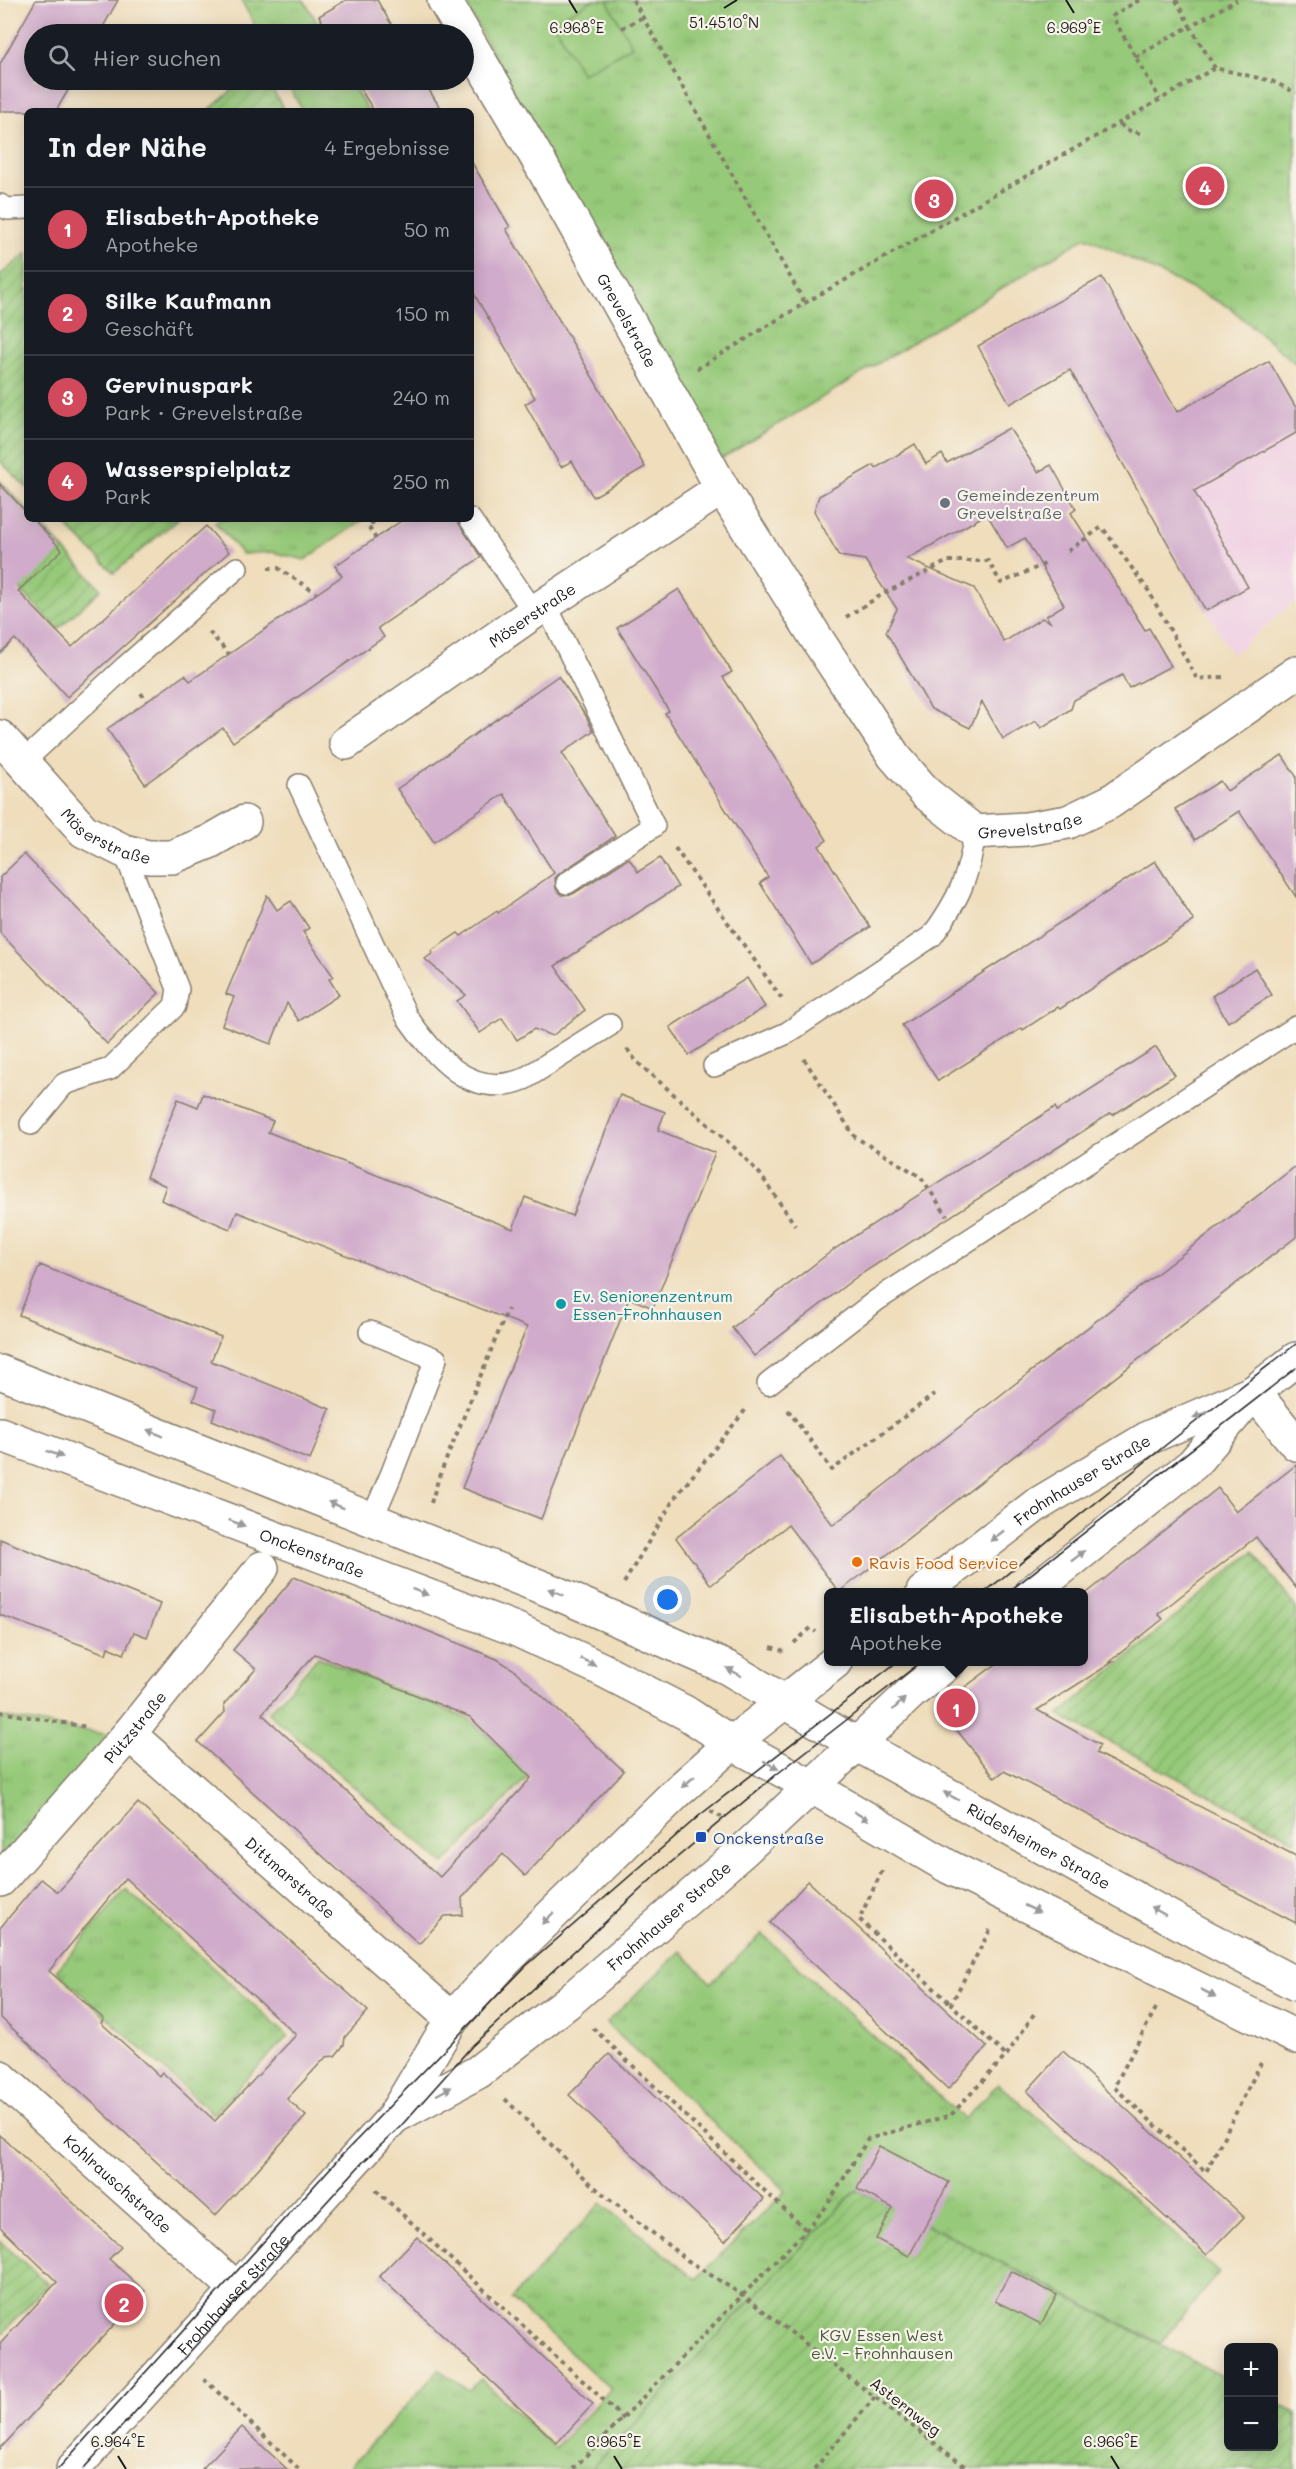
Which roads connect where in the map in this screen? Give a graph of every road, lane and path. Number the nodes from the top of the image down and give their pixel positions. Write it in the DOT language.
graph roads {
  1 [pos="444,0"];
  2 [pos="633,0"];
  3 [pos="1139,0"];
  4 [pos="1176,0"];
  5 [pos="1237,0"];
  6 [pos="641,18"];
  7 [pos="458,24"];
  8 [pos="1190,26"];
  9 [pos="622,28"];
  10 [pos="474,51"];
  11 [pos="1136,57"];
  12 [pos="1215,68"];
  13 [pos="1296,93"];
  14 [pos="1160,99"];
  15 [pos="1120,124"];
  16 [pos="1143,134"];
  17 [pos="0,205"];
  18 [pos="24,208"];
  19 [pos="805,303"];
  20 [pos="666,388"];
  21 [pos="722,488"];
  22 [pos="374,522"];
  23 [pos="472,522"];
  24 [pos="376,539"];
  25 [pos="1068,551"];
  26 [pos="1045,564"];
  27 [pos="237,568"];
  28 [pos="316,593"];
  29 [pos="540,609"];
  30 [pos="815,636"];
  31 [pos="1296,673"];
  32 [pos="1230,676"];
  33 [pos="0,737"];
  34 [pos="346,743"];
  35 [pos="23,762"];
  36 [pos="299,785"];
  37 [pos="244,822"];
  38 [pos="654,826"];
  39 [pos="975,832"];
  40 [pos="124,851"];
  41 [pos="567,883"];
  42 [pos="610,1025"];
  43 [pos="1296,1027"];
  44 [pos="794,1028"];
  45 [pos="714,1066"];
  46 [pos="31,1124"];
  47 [pos="946,1215"];
  48 [pos="795,1226"];
  49 [pos="508,1309"];
  50 [pos="370,1332"];
  51 [pos="1296,1359"];
  52 [pos="0,1372"];
  53 [pos="768,1384"];
  54 [pos="1254,1392"];
  55 [pos="935,1394"];
  56 [pos="0,1434"];
  57 [pos="1296,1443"];
  58 [pos="372,1519"];
  59 [pos="421,1539"];
  60 [pos="637,1563"];
  61 [pos="262,1568"];
  62 [pos="929,1588"];
  63 [pos="1038,1588"];
  64 [pos="830,1666"];
  65 [pos="944,1666"];
  66 [pos="785,1701"];
  67 [pos="0,1712"];
  68 [pos="129,1734"];
  69 [pos="732,1743"];
  70 [pos="856,1744"];
  71 [pos="811,1786"];
  72 [pos="676,1792"];
  73 [pos="756,1838"];
  74 [pos="898,1838"];
  75 [pos="0,1880"];
  76 [pos="1007,1897"];
  77 [pos="1174,1976"];
  78 [pos="1296,1984"];
  79 [pos="568,2002"];
  80 [pos="951,2004"];
  81 [pos="1034,2014"];
  82 [pos="452,2019"];
  83 [pos="1287,2033"];
  84 [pos="1005,2056"];
  85 [pos="478,2072"];
  86 [pos="0,2077"];
  87 [pos="393,2118"];
  88 [pos="349,2165"];
  89 [pos="806,2230"];
  90 [pos="237,2289"];
  91 [pos="744,2296"];
  92 [pos="177,2355"];
  93 [pos="875,2397"];
  94 [pos="624,2419"];
  95 [pos="73,2469"];
  96 [pos="300,2469"];
  97 [pos="573,2469"];
  98 [pos="814,2469"];
  99 [pos="968,2469"];
  1 -- 7 [label="main road, Grevelstraße"];
  2 -- 6 [label="path"];
  3 -- 11 [label="path"];
  4 -- 8 [label="path"];
  5 -- 8 [label="path"];
  6 -- 9 [label="path"];
  6 -- 19 [label="path"];
  8 -- 11 [label="path"];
  8 -- 12 [label="path"];
  10 -- 20 [label="main road, Grevelstraße"];
  11 -- 14 [label="path"];
  12 -- 13 [label="path"];
  12 -- 14 [label="path"];
  14 -- 15 [label="path"];
  15 -- 16 [label="path"];
  15 -- 19 [label="path"];
  17 -- 18 [label="lane"];
  19 -- 20 [label="path"];
  20 -- 21 [label="main road, Grevelstraße"];
  21 -- 29 [label="main road, Möserstraße"];
  21 -- 30 [label="main road, Grevelstraße"];
  22 -- 24 [label="path"];
  23 -- 29 [label="lane"];
  25 -- 32 [label="path"];
  26 -- 30 [label="path"];
  27 -- 28 [label="path"];
  27 -- 35 [label="lane"];
  29 -- 34 [label="main road, Möserstraße"];
  29 -- 38 [label="lane"];
  30 -- 39 [label="main road, Grevelstraße"];
  31 -- 39 [label="main road, Grevelstraße"];
  33 -- 35 [label="main road, Möserstraße"];
  35 -- 40 [label="main road, Möserstraße"];
  36 -- 42 [label="lane"];
  37 -- 40 [label="main road, Möserstraße"];
  38 -- 41 [label="lane"];
  38 -- 44 [label="path"];
  39 -- 44 [label="lane"];
  40 -- 46 [label="lane"];
  42 -- 48 [label="path"];
  43 -- 53 [label="lane"];
  44 -- 45 [label="lane"];
  44 -- 47 [label="path"];
  49 -- 59 [label="path"];
  50 -- 58 [label="lane"];
  51 -- 54 [label="main road, Frohnhauser Straße"];
  58 -- 52 [label="main road, one-way"];
  53 -- 55 [label="path"];
  53 -- 60 [label="path"];
  54 -- 57 [label="main road"];
  54 -- 62 [label="main road, Frohnhauser Straße, one-way"];
  63 -- 54 [label="main road, Frohnhauser Straße, one-way"];
  56 -- 69 [label="main road, Onckenstraße, one-way"];
  58 -- 59 [label="main road"];
  66 -- 59 [label="main road, one-way"];
  61 -- 68 [label="main road, Pützstraße"];
  64 -- 66 [label="main road, Frohnhauser Straße"];
  70 -- 65 [label="main road, Frohnhauser Straße, one-way"];
  66 -- 69 [label="main road, Frohnhauser Straße"];
  66 -- 70 [label="main road, Rüdesheimer Straße"];
  67 -- 68 [label="path"];
  68 -- 75 [label="main road, Pützstraße"];
  68 -- 82 [label="main road, Dittmarstraße"];
  69 -- 71 [label="main road, Onckenstraße, one-way"];
  69 -- 72 [label="main road, Frohnhauser Straße, one-way"];
  70 -- 71 [label="main road, Frohnhauser Straße"];
  78 -- 70 [label="main road, Rüdesheimer Straße, one-way"];
  71 -- 73 [label="main road, Frohnhauser Straße"];
  71 -- 74 [label="main road, one-way"];
  72 -- 73 [label="path"];
  72 -- 82 [label="main road, Frohnhauser Straße, one-way"];
  73 -- 79 [label="main road, Frohnhauser Straße"];
  74 -- 76 [label="main road"];
  74 -- 80 [label="path"];
  76 -- 77 [label="main road, one-way"];
  76 -- 80 [label="path"];
  77 -- 83 [label="main road, one-way"];
  77 -- 83 [label="path"];
  79 -- 85 [label="main road, Frohnhauser Straße"];
  79 -- 89 [label="path"];
  80 -- 84 [label="path"];
  81 -- 84 [label="path"];
  82 -- 87 [label="main road, Frohnhauser Straße"];
  84 -- 89 [label="path"];
  87 -- 85 [label="main road, Frohnhauser Straße, one-way"];
  85 -- 91 [label="path, Asternweg"];
  86 -- 90 [label="main road, Kohlrauschstraße"];
  87 -- 88 [label="main road, Frohnhauser Straße"];
  88 -- 90 [label="main road, Frohnhauser Straße"];
  88 -- 94 [label="path"];
  89 -- 91 [label="path"];
  90 -- 92 [label="main road, Frohnhauser Straße"];
  91 -- 93 [label="path, Asternweg"];
  91 -- 94 [label="path"];
  92 -- 95 [label="main road, Frohnhauser Straße"];
  92 -- 96 [label="path"];
  93 -- 98 [label="path"];
  93 -- 99 [label="path, Asternweg"];
  94 -- 97 [label="path"];
}
